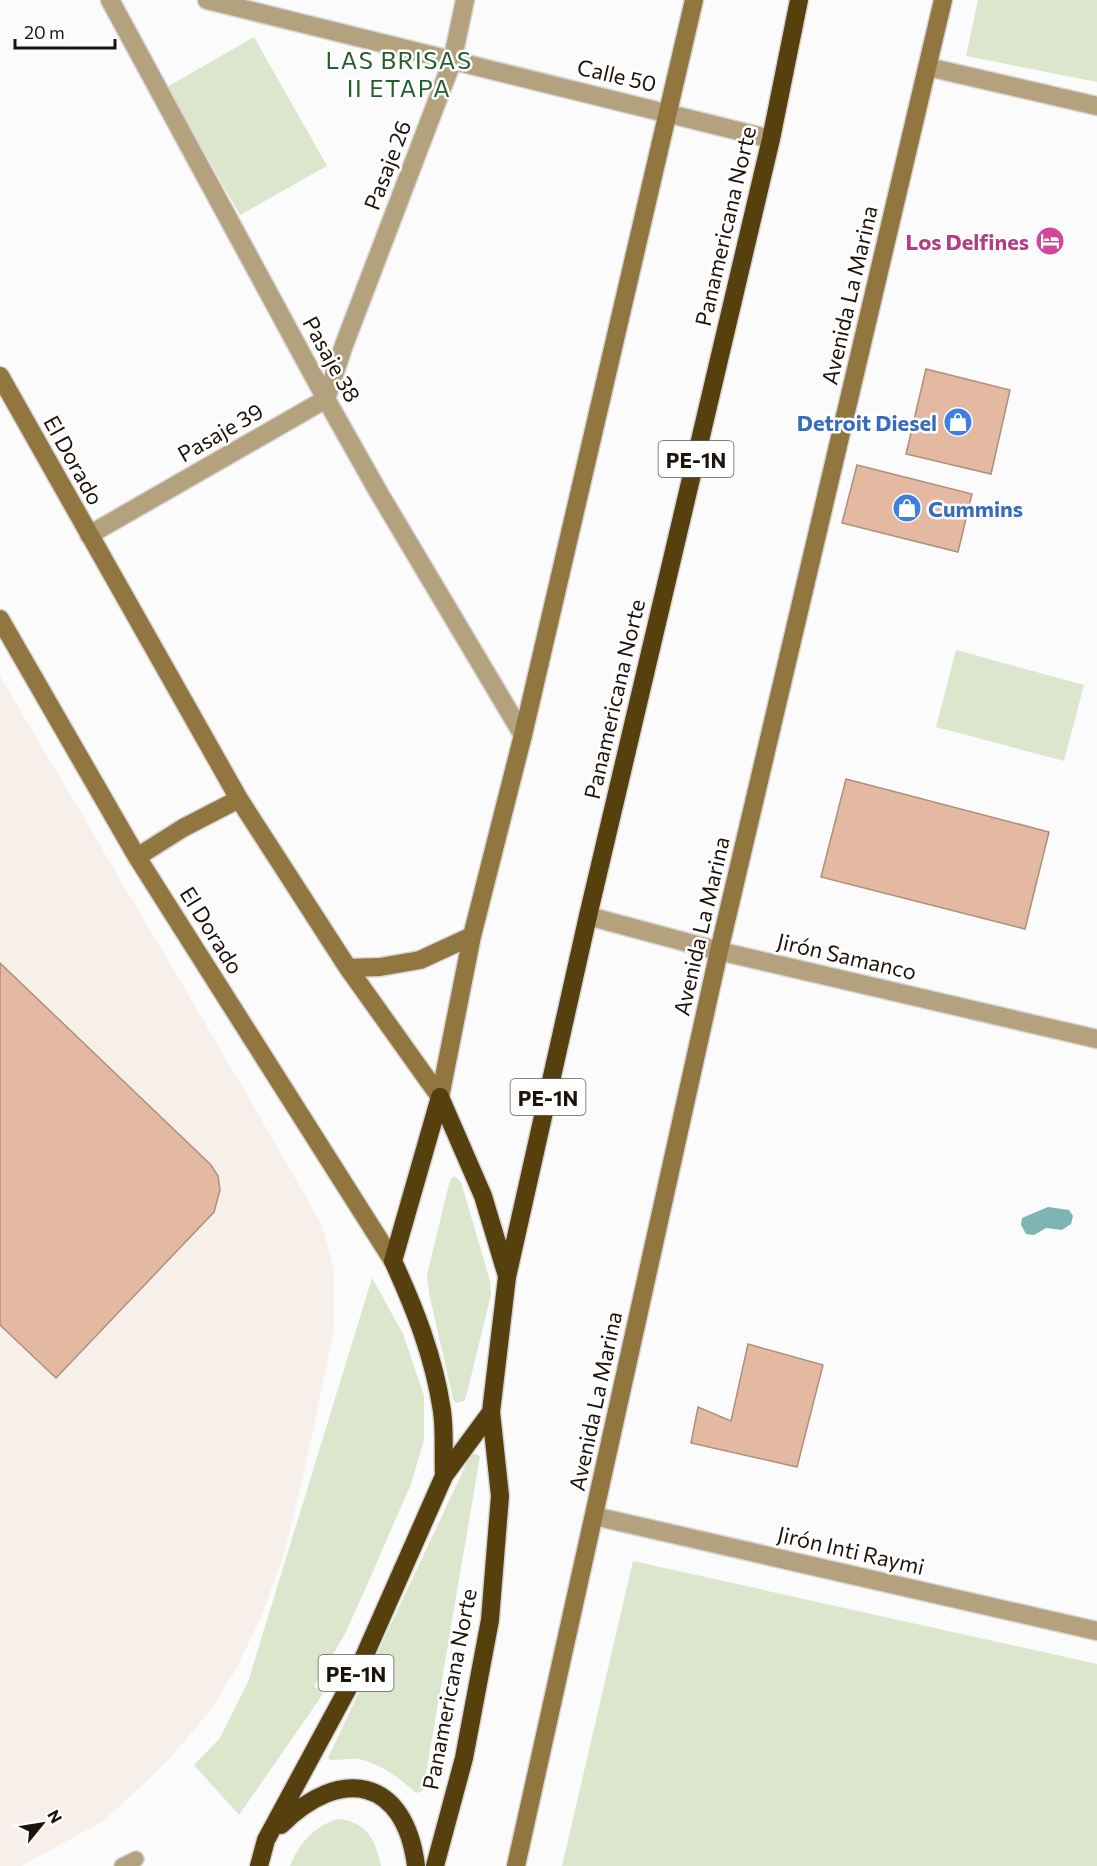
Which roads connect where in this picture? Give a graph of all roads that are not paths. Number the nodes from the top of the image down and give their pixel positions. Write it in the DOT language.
graph roads {
  1 [pos="110,0"];
  2 [pos="207,0"];
  3 [pos="465,0"];
  4 [pos="694,0"];
  5 [pos="799,0"];
  6 [pos="943,0"];
  7 [pos="452,62"];
  8 [pos="928,67"];
  9 [pos="1097,106"];
  10 [pos="667,112"];
  11 [pos="771,139"];
  12 [pos="0,376"];
  13 [pos="326,399"];
  14 [pos="89,535"];
  15 [pos="0,620"];
  16 [pos="524,735"];
  17 [pos="239,799"];
  18 [pos="137,857"];
  19 [pos="588,916"];
  20 [pos="472,936"];
  21 [pos="719,951"];
  22 [pos="348,968"];
  23 [pos="1097,1039"];
  24 [pos="440,1097"];
  25 [pos="393,1261"];
  26 [pos="507,1277"];
  27 [pos="492,1412"];
  28 [pos="444,1476"];
  29 [pos="594,1516"];
  30 [pos="1097,1631"];
  31 [pos="266,1840"];
  32 [pos="259,1866"];
  33 [pos="416,1866"];
  34 [pos="435,1866"];
  35 [pos="516,1866"];
  1 -- 13 [label="street, Pasaje 38"];
  2 -- 7 [label="street, Calle 50"];
  3 -- 7 [label="street, Pasaje 26"];
  4 -- 10 [label="main road"];
  5 -- 11 [label="highway, Panamericana Norte / PE-1N"];
  6 -- 8 [label="main road, Avenida La Marina"];
  7 -- 10 [label="street, Calle 50"];
  7 -- 13 [label="street, Pasaje 26"];
  8 -- 9 [label="street"];
  8 -- 21 [label="main road, Avenida La Marina"];
  10 -- 11 [label="street, Calle 50"];
  10 -- 16 [label="main road"];
  11 -- 19 [label="highway, Panamericana Norte / PE-1N"];
  12 -- 14 [label="main road, El Dorado"];
  13 -- 14 [label="street, Pasaje 39"];
  13 -- 16 [label="street, Pasaje 38"];
  14 -- 17 [label="main road, El Dorado"];
  15 -- 18 [label="main road, El Dorado"];
  16 -- 20 [label="main road"];
  17 -- 18 [label="main road"];
  17 -- 22 [label="main road, El Dorado"];
  18 -- 25 [label="main road, El Dorado"];
  19 -- 21 [label="street, Jirón Samanco"];
  19 -- 26 [label="highway, Panamericana Norte / PE-1N"];
  20 -- 22 [label="main road"];
  20 -- 24 [label="main road"];
  21 -- 23 [label="street, Jirón Samanco"];
  21 -- 29 [label="main road, Avenida La Marina"];
  22 -- 24 [label="main road, El Dorado"];
  24 -- 25 [label="highway"];
  24 -- 26 [label="highway"];
  25 -- 28 [label="highway"];
  26 -- 27 [label="highway, Panamericana Norte / PE-1N"];
  27 -- 28 [label="highway, PE-1N"];
  27 -- 34 [label="highway, Panamericana Norte / PE-1N"];
  28 -- 31 [label="highway, PE-1N"];
  29 -- 30 [label="street, Jirón Inti Raymi"];
  29 -- 35 [label="main road, Avenida La Marina"];
  31 -- 32 [label="highway, PE-1N"];
  31 -- 33 [label="highway"];
}
